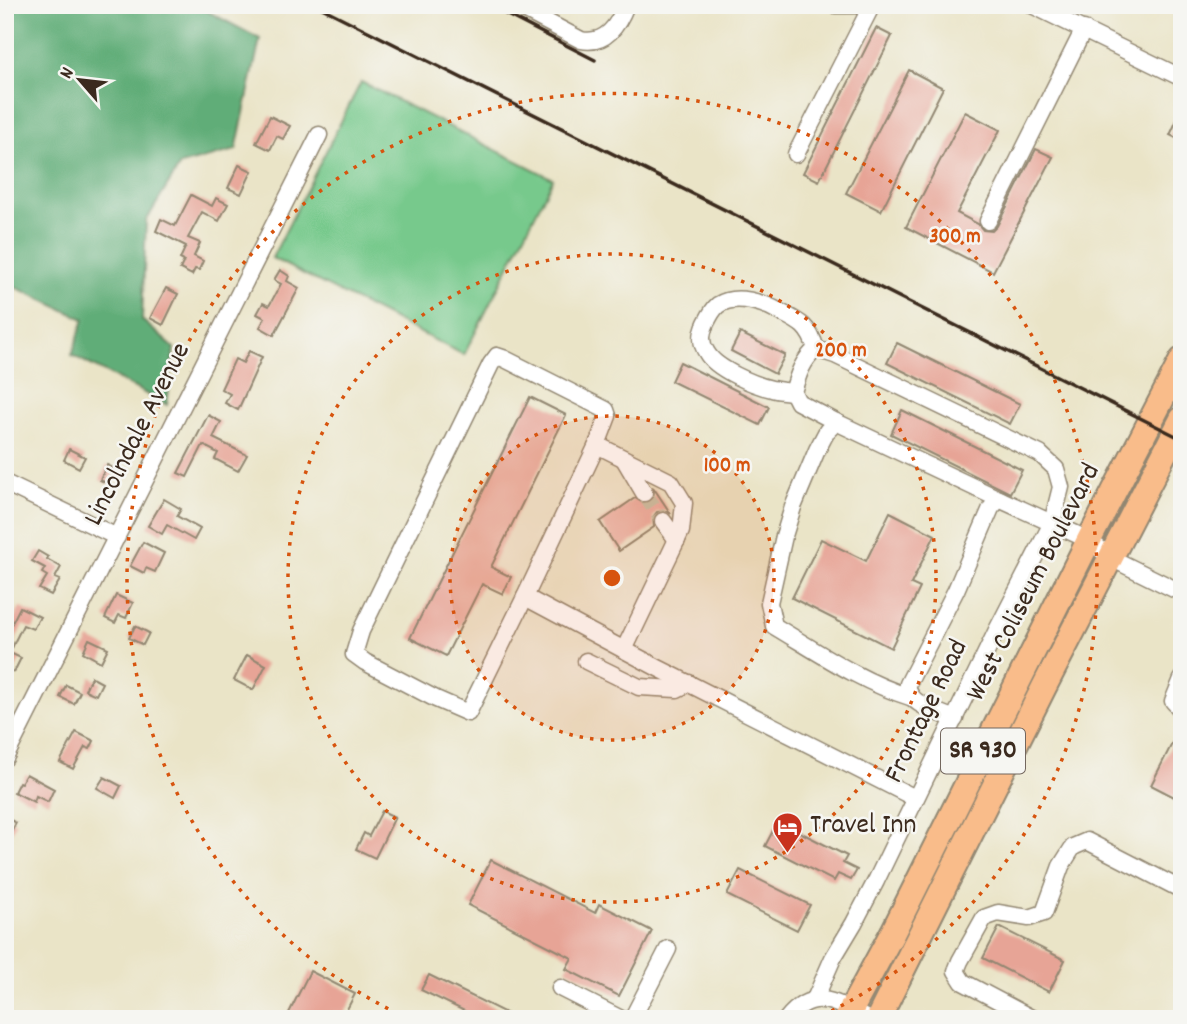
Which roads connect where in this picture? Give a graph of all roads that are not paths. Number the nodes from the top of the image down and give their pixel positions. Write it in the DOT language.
graph roads {
  1 [pos="514,5"];
  2 [pos="626,5"];
  3 [pos="835,5"];
  4 [pos="861,5"];
  5 [pos="872,5"];
  6 [pos="1032,5"];
  7 [pos="1084,29"];
  8 [pos="1182,78"];
  9 [pos="319,135"];
  10 [pos="796,154"];
  11 [pos="988,221"];
  12 [pos="816,349"];
  13 [pos="1182,360"];
  14 [pos="793,392"];
  15 [pos="1182,419"];
  16 [pos="836,422"];
  17 [pos="597,446"];
  18 [pos="624,459"];
  19 [pos="5,483"];
  20 [pos="644,493"];
  21 [pos="1001,500"];
  22 [pos="663,521"];
  23 [pos="1052,523"];
  24 [pos="117,537"];
  25 [pos="1089,540"];
  26 [pos="677,541"];
  27 [pos="1111,558"];
  28 [pos="1182,593"];
  29 [pos="525,597"];
  30 [pos="624,650"];
  31 [pos="586,661"];
  32 [pos="1182,679"];
  33 [pos="689,683"];
  34 [pos="910,697"];
  35 [pos="1182,711"];
  36 [pos="955,719"];
  37 [pos="5,758"];
  38 [pos="915,798"];
  39 [pos="1182,890"];
  40 [pos="668,949"];
  41 [pos="560,988"];
  42 [pos="815,999"];
  43 [pos="854,1016"];
  44 [pos="621,1019"];
  45 [pos="632,1019"];
  46 [pos="787,1019"];
  47 [pos="878,1019"];
  48 [pos="1033,1019"];
  1 -- 2 [label="street"];
  3 -- 4 [label="street"];
  5 -- 10 [label="street"];
  6 -- 7 [label="street"];
  7 -- 8 [label="street"];
  7 -- 11 [label="street"];
  9 -- 24 [label="street, Lincolndale Avenue"];
  12 -- 14 [label="street"];
  12 -- 14 [label="street"];
  12 -- 23 [label="street, Frontage Road"];
  13 -- 25 [label="highway, West Coliseum Boulevard / SR 930"];
  14 -- 16 [label="street"];
  15 -- 27 [label="highway, West Coliseum Boulevard / SR 930"];
  16 -- 21 [label="street"];
  16 -- 34 [label="street"];
  17 -- 18 [label="street"];
  17 -- 29 [label="street"];
  17 -- 29 [label="street"];
  18 -- 20 [label="street"];
  18 -- 26 [label="street"];
  19 -- 24 [label="street"];
  21 -- 23 [label="street"];
  21 -- 34 [label="street"];
  22 -- 26 [label="street"];
  23 -- 25 [label="street"];
  23 -- 36 [label="street, Frontage Road"];
  24 -- 37 [label="street, Lincolndale Avenue"];
  25 -- 27 [label="street"];
  25 -- 43 [label="highway, West Coliseum Boulevard / SR 930"];
  26 -- 30 [label="street"];
  27 -- 28 [label="street"];
  27 -- 47 [label="highway, West Coliseum Boulevard / SR 930"];
  29 -- 30 [label="street"];
  30 -- 33 [label="street"];
  31 -- 33 [label="street"];
  32 -- 35 [label="street"];
  33 -- 38 [label="street"];
  34 -- 36 [label="street"];
  36 -- 38 [label="street, Frontage Road"];
  38 -- 42 [label="street, Frontage Road"];
  39 -- 48 [label="street"];
  40 -- 45 [label="street"];
  41 -- 44 [label="street"];
  42 -- 43 [label="street"];
  42 -- 46 [label="street"];
}
